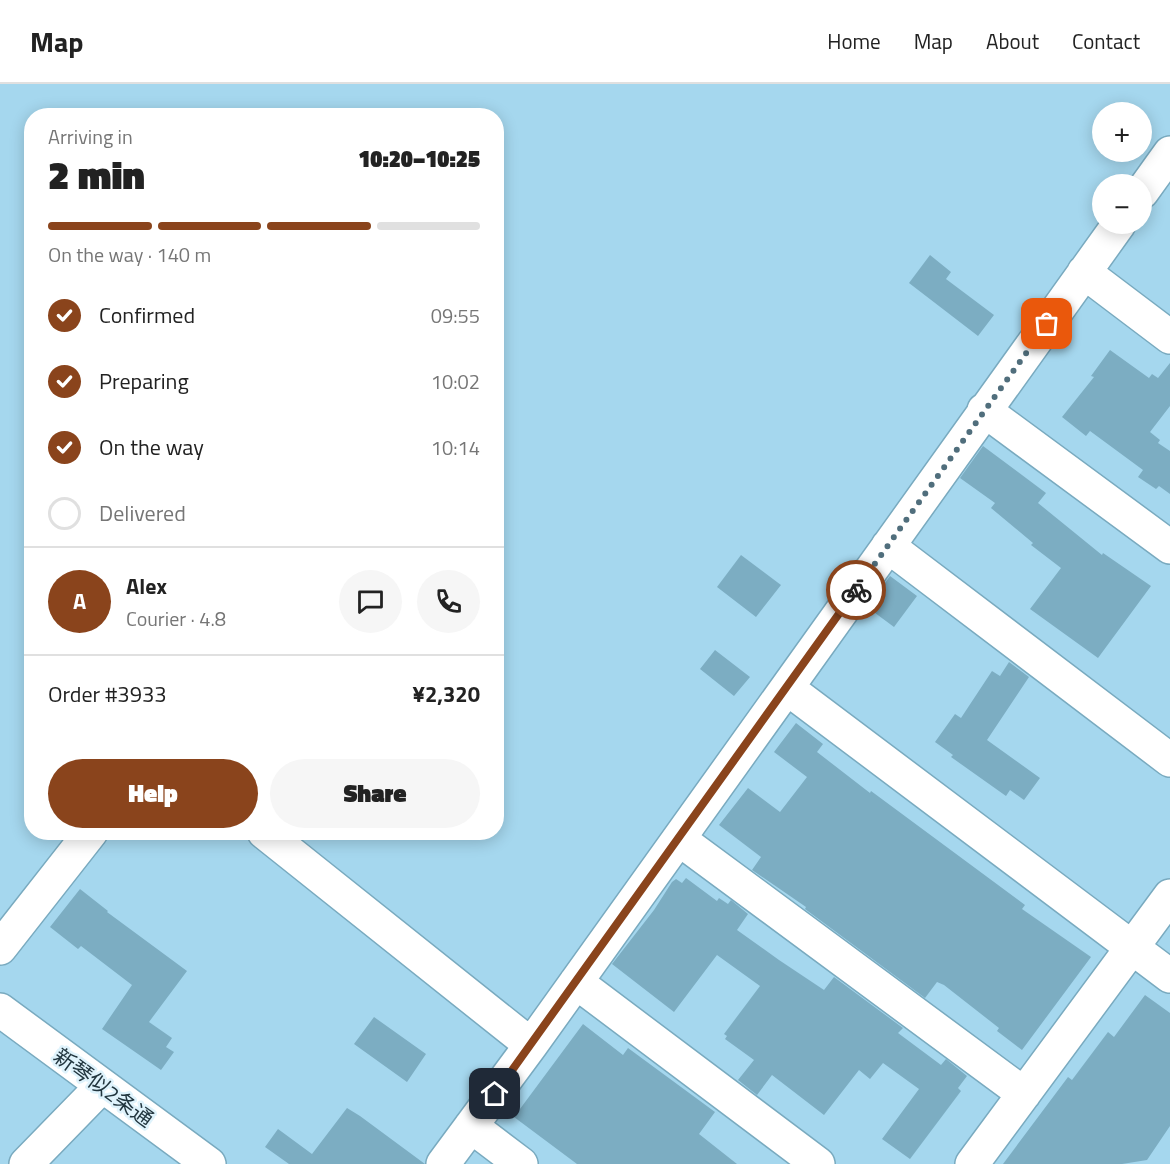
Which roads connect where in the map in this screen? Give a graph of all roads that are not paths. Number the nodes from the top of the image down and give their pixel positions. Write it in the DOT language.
graph roads {
  1 [pos="1170,153"];
  2 [pos="1152,178"];
  3 [pos="1112,234"];
  4 [pos="1084,272"];
  5 [pos="1170,337"];
  6 [pos="984,410"];
  7 [pos="888,546"];
  8 [pos="1170,547"];
  9 [pos="787,688"];
  10 [pos="1170,760"];
  11 [pos="679,839"];
  12 [pos="85,840"];
  13 [pos="274,840"];
  14 [pos="1170,896"];
  15 [pos="0,948"];
  16 [pos="1133,948"];
  17 [pos="1170,976"];
  18 [pos="576,982"];
  19 [pos="0,1010"];
  20 [pos="531,1045"];
  21 [pos="102,1086"];
  22 [pos="1024,1094"];
  23 [pos="471,1126"];
  24 [pos="26,1164"];
  25 [pos="209,1164"];
  26 [pos="443,1164"];
  27 [pos="521,1164"];
  28 [pos="818,1164"];
  29 [pos="972,1164"];
  1 -- 2 [label="street"];
  3 -- 4 [label="street"];
  4 -- 5 [label="street"];
  4 -- 6 [label="street"];
  6 -- 7 [label="street"];
  6 -- 8 [label="street"];
  7 -- 9 [label="street"];
  7 -- 10 [label="street"];
  9 -- 11 [label="street"];
  9 -- 16 [label="street"];
  11 -- 18 [label="street"];
  11 -- 22 [label="street"];
  12 -- 15 [label="street"];
  13 -- 20 [label="street"];
  14 -- 16 [label="street"];
  16 -- 17 [label="street"];
  16 -- 22 [label="street"];
  18 -- 20 [label="street"];
  18 -- 28 [label="street"];
  19 -- 21 [label="street, 新琴似2条通"];
  20 -- 23 [label="street"];
  21 -- 24 [label="street"];
  21 -- 25 [label="street, 新琴似2条通"];
  22 -- 29 [label="street"];
  23 -- 26 [label="street"];
  23 -- 27 [label="street"];
}
